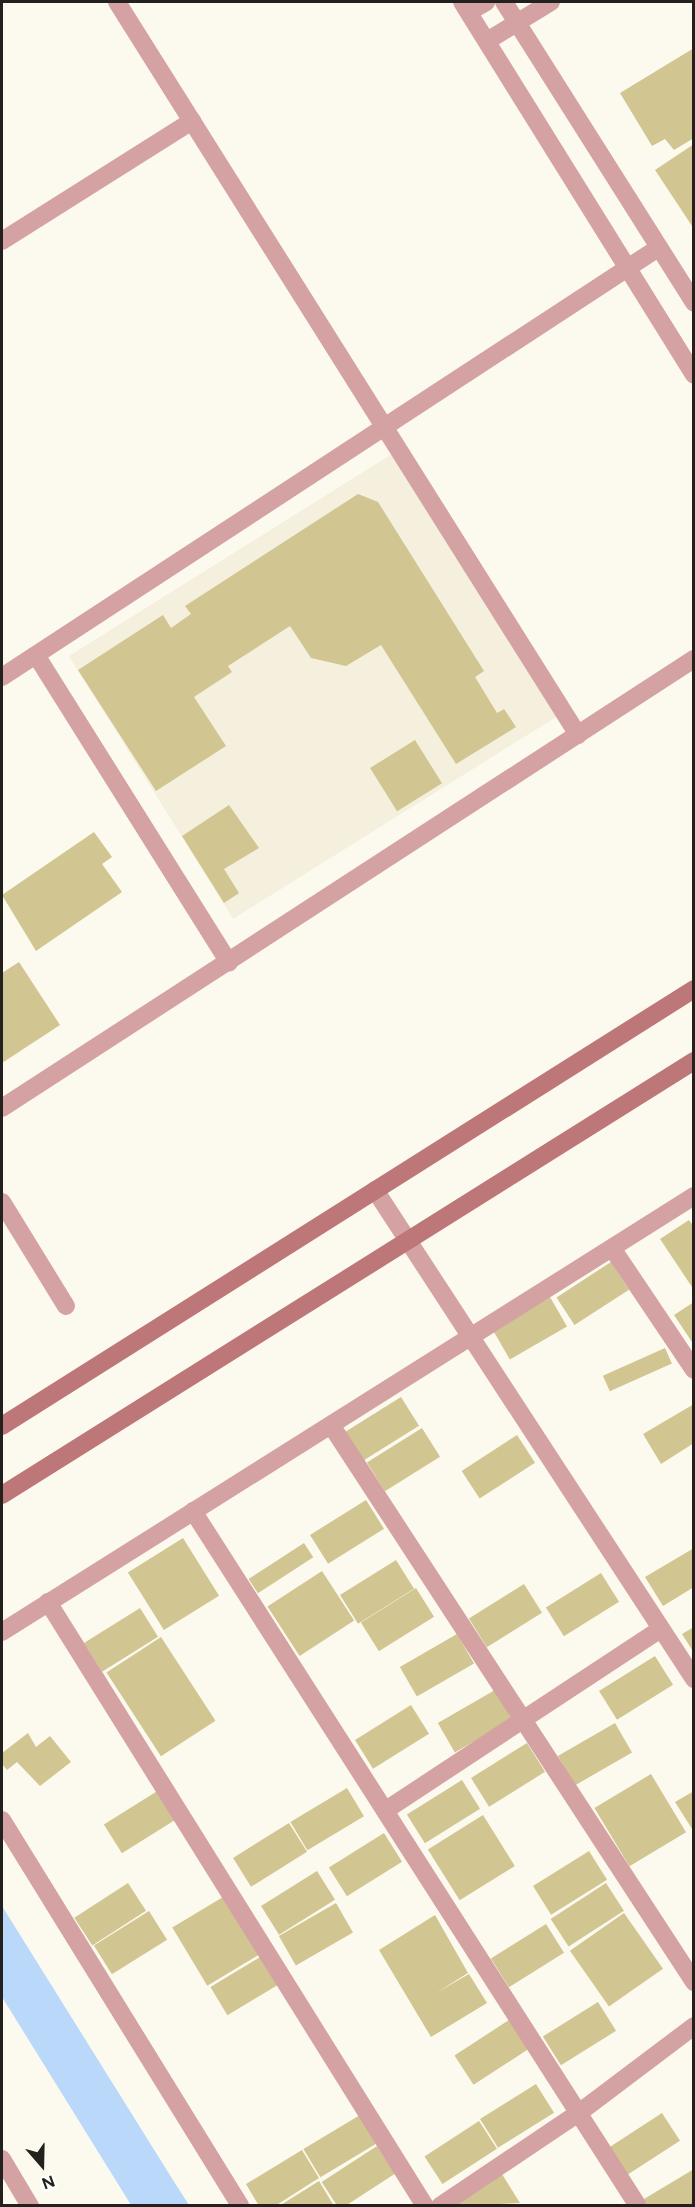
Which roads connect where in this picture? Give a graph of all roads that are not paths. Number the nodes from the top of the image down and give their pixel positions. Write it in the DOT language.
graph roads {
  1 [pos="117,2"];
  2 [pos="486,2"];
  3 [pos="504,2"];
  4 [pos="552,2"];
  5 [pos="465,7"];
  6 [pos="517,23"];
  7 [pos="487,41"];
  8 [pos="192,121"];
  9 [pos="2,242"];
  10 [pos="658,248"];
  11 [pos="627,269"];
  12 [pos="693,303"];
  13 [pos="693,375"];
  14 [pos="385,426"];
  15 [pos="36,655"];
  16 [pos="693,659"];
  17 [pos="2,677"];
  18 [pos="578,735"];
  19 [pos="229,963"];
  20 [pos="693,989"];
  21 [pos="693,1060"];
  22 [pos="2,1108"];
  23 [pos="375,1190"];
  24 [pos="693,1196"];
  25 [pos="2,1202"];
  26 [pos="406,1244"];
  27 [pos="612,1248"];
  28 [pos="66,1306"];
  29 [pos="467,1338"];
  30 [pos="693,1370"];
  31 [pos="331,1425"];
  32 [pos="2,1426"];
  33 [pos="2,1495"];
  34 [pos="194,1511"];
  35 [pos="48,1602"];
  36 [pos="661,1629"];
  37 [pos="2,1632"];
  38 [pos="693,1679"];
  39 [pos="523,1720"];
  40 [pos="386,1810"];
  41 [pos="2,1820"];
  42 [pos="693,1982"];
  43 [pos="693,2026"];
  44 [pos="580,2112"];
  45 [pos="2,2159"];
  46 [pos="30,2205"];
  47 [pos="240,2205"];
  48 [pos="425,2205"];
  49 [pos="440,2205"];
  50 [pos="638,2205"];
  1 -- 8 [label="street"];
  2 -- 5 [label="street"];
  3 -- 6 [label="street"];
  4 -- 6 [label="street"];
  5 -- 7 [label="street"];
  6 -- 7 [label="street"];
  6 -- 10 [label="street"];
  7 -- 11 [label="street"];
  8 -- 9 [label="street"];
  8 -- 14 [label="street"];
  10 -- 11 [label="street"];
  10 -- 12 [label="street"];
  11 -- 13 [label="street"];
  11 -- 14 [label="street"];
  14 -- 15 [label="street"];
  14 -- 18 [label="street"];
  15 -- 17 [label="street"];
  15 -- 19 [label="street"];
  16 -- 18 [label="street"];
  18 -- 19 [label="street"];
  19 -- 22 [label="street"];
  20 -- 23 [label="street"];
  21 -- 26 [label="street"];
  23 -- 26 [label="street"];
  23 -- 32 [label="street"];
  24 -- 27 [label="street"];
  25 -- 28 [label="street"];
  26 -- 29 [label="street"];
  26 -- 33 [label="street"];
  27 -- 29 [label="street"];
  27 -- 30 [label="street"];
  29 -- 31 [label="street"];
  29 -- 36 [label="street"];
  31 -- 34 [label="street"];
  31 -- 39 [label="street"];
  34 -- 35 [label="street"];
  34 -- 40 [label="street"];
  35 -- 37 [label="street"];
  35 -- 48 [label="street"];
  36 -- 38 [label="street"];
  36 -- 39 [label="street"];
  39 -- 40 [label="street"];
  39 -- 42 [label="street"];
  40 -- 44 [label="street"];
  41 -- 47 [label="street"];
  43 -- 44 [label="street"];
  44 -- 49 [label="street"];
  44 -- 50 [label="street"];
  45 -- 46 [label="street"];
}
